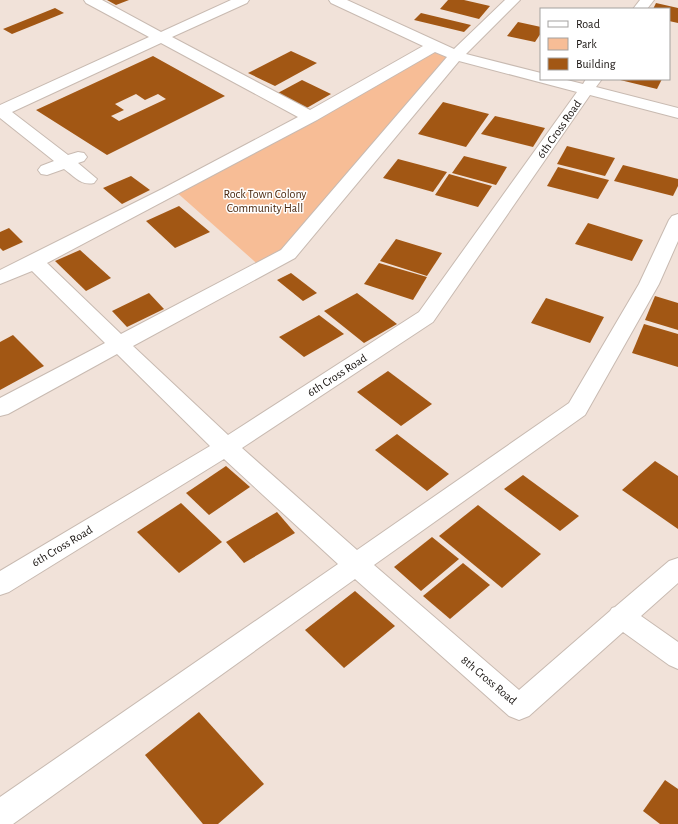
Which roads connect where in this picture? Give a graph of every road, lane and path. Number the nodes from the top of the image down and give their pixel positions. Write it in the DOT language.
graph roads {
  1 [pos="91,0"];
  2 [pos="242,0"];
  3 [pos="336,0"];
  4 [pos="513,0"];
  5 [pos="161,38"];
  6 [pos="434,46"];
  7 [pos="456,56"];
  8 [pos="540,78"];
  9 [pos="554,80"];
  10 [pos="590,84"];
  11 [pos="0,111"];
  12 [pos="678,113"];
  13 [pos="311,117"];
  14 [pos="35,138"];
  15 [pos="18,145"];
  16 [pos="72,159"];
  17 [pos="47,170"];
  18 [pos="88,179"];
  19 [pos="678,220"];
  20 [pos="34,262"];
  21 [pos="0,278"];
  22 [pos="121,344"];
  23 [pos="0,408"];
  24 [pos="226,447"];
  25 [pos="355,564"];
  26 [pos="678,568"];
  27 [pos="0,584"];
  28 [pos="621,616"];
  29 [pos="678,657"];
  30 [pos="0,816"];
  1 -- 5 [label="street"];
  2 -- 5 [label="street"];
  3 -- 6 [label="street"];
  4 -- 7 [label="street"];
  5 -- 11 [label="street"];
  5 -- 13 [label="street"];
  6 -- 7 [label="street"];
  6 -- 13 [label="street"];
  7 -- 8 [label="street"];
  7 -- 22 [label="street"];
  9 -- 10 [label="street"];
  10 -- 12 [label="street"];
  10 -- 24 [label="street, 6th Cross Road"];
  11 -- 14 [label="street"];
  13 -- 20 [label="street"];
  14 -- 15 [label="street"];
  14 -- 16 [label="street"];
  16 -- 17 [label="street"];
  16 -- 18 [label="street"];
  19 -- 25 [label="street"];
  20 -- 21 [label="street"];
  20 -- 22 [label="street"];
  22 -- 23 [label="street"];
  22 -- 24 [label="street"];
  24 -- 25 [label="street"];
  24 -- 27 [label="street, 6th Cross Road"];
  25 -- 28 [label="street, 8th Cross Road"];
  25 -- 30 [label="street"];
  26 -- 28 [label="street, 8th Cross Road"];
  28 -- 29 [label="street"];
}
